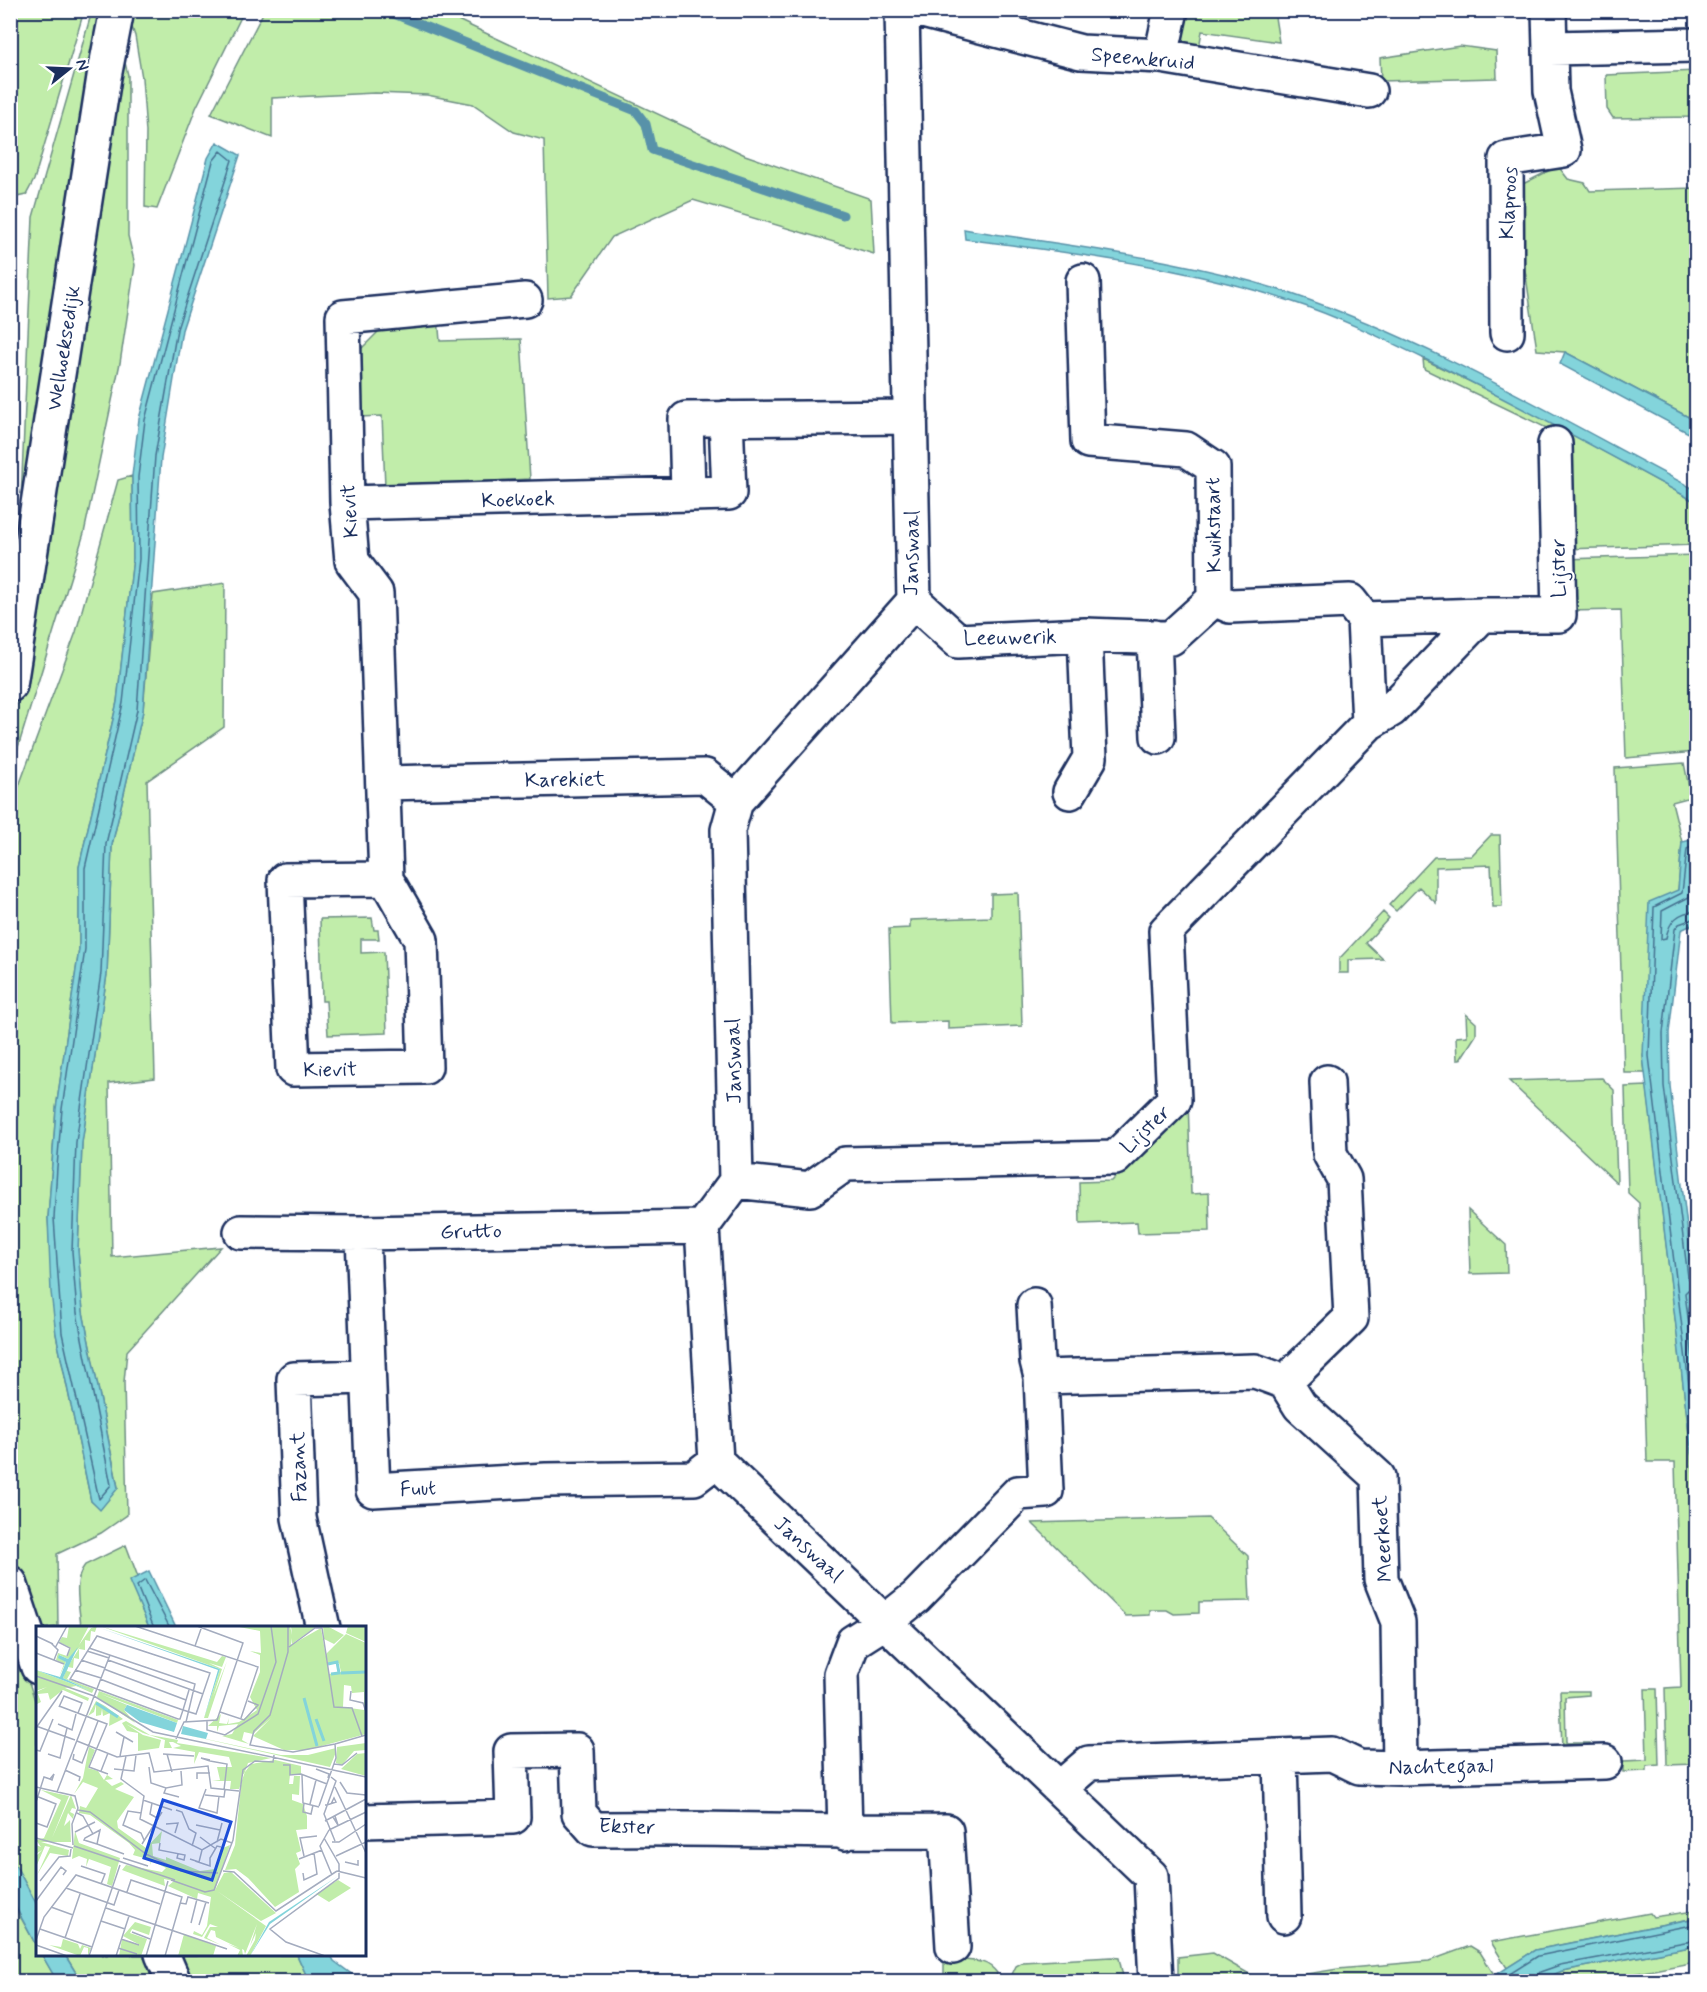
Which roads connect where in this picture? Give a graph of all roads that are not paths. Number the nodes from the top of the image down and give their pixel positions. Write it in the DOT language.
graph roads {
  1 [pos="117,10"];
  2 [pos="902,10"];
  3 [pos="920,10"];
  4 [pos="1171,10"];
  5 [pos="1549,10"];
  6 [pos="1696,45"];
  7 [pos="1550,48"];
  8 [pos="1161,56"];
  9 [pos="1369,91"];
  10 [pos="1083,281"];
  11 [pos="525,300"];
  12 [pos="1507,333"];
  13 [pos="911,417"];
  14 [pos="1555,444"];
  15 [pos="347,503"];
  16 [pos="1214,599"];
  17 [pos="914,601"];
  18 [pos="1482,615"];
  19 [pos="1364,619"];
  20 [pos="1085,635"];
  21 [pos="1162,638"];
  22 [pos="10,685"];
  23 [pos="1369,723"];
  24 [pos="1158,737"];
  25 [pos="384,783"];
  26 [pos="1070,792"];
  27 [pos="735,801"];
  28 [pos="386,879"];
  29 [pos="1327,1082"];
  30 [pos="736,1181"];
  31 [pos="702,1227"];
  32 [pos="241,1232"];
  33 [pos="360,1233"];
  34 [pos="1034,1305"];
  35 [pos="368,1377"];
  36 [pos="1041,1377"];
  37 [pos="1284,1382"];
  38 [pos="716,1461"];
  39 [pos="10,1583"];
  40 [pos="886,1621"];
  41 [pos="323,1626"];
  42 [pos="36,1661"];
  43 [pos="1280,1756"];
  44 [pos="1605,1762"];
  45 [pos="1400,1768"];
  46 [pos="1060,1788"];
  47 [pos="366,1821"];
  48 [pos="845,1833"];
  49 [pos="1284,1916"];
  50 [pos="953,1947"];
  51 [pos="163,1956"];
  52 [pos="174,1982"];
  53 [pos="1156,1982"];
  1 -- 22 [label="street, Welhoeksedijk"];
  2 -- 13 [label="street, Janswaal"];
  3 -- 8 [label="street, Speenkruid"];
  4 -- 8 [label="street"];
  5 -- 7 [label="street, Klaproos"];
  6 -- 7 [label="street"];
  7 -- 12 [label="street, Klaproos"];
  8 -- 9 [label="street, Speenkruid"];
  10 -- 16 [label="street, Kwikstaart"];
  11 -- 15 [label="street, Kievit"];
  13 -- 15 [label="street, Koekoek"];
  13 -- 17 [label="street, Janswaal"];
  14 -- 18 [label="street, Lijster"];
  15 -- 25 [label="street, Kievit"];
  16 -- 19 [label="street"];
  16 -- 21 [label="street, Kwikstaart"];
  17 -- 20 [label="street, Leeuwerik"];
  17 -- 27 [label="street, Janswaal"];
  18 -- 19 [label="street, Lijster"];
  18 -- 23 [label="street, Lijster"];
  19 -- 23 [label="street"];
  20 -- 21 [label="street, Leeuwerik"];
  20 -- 26 [label="street, Leeuwerik"];
  21 -- 24 [label="street"];
  23 -- 30 [label="street, Lijster"];
  25 -- 27 [label="street, Karekiet"];
  25 -- 28 [label="street, Kievit"];
  27 -- 30 [label="street, Janswaal"];
  28 -- 28 [label="street, Kievit"];
  29 -- 37 [label="street"];
  30 -- 31 [label="street"];
  31 -- 33 [label="street, Grutto"];
  31 -- 38 [label="street"];
  32 -- 33 [label="street, Grutto"];
  33 -- 35 [label="street, Fuut"];
  34 -- 36 [label="street"];
  35 -- 38 [label="street, Fuut"];
  35 -- 41 [label="street, Fazant"];
  36 -- 37 [label="street"];
  36 -- 40 [label="street"];
  37 -- 45 [label="street, Meerkoet"];
  38 -- 40 [label="street, Janswaal"];
  39 -- 42 [label="street"];
  40 -- 46 [label="street, Janswaal"];
  40 -- 48 [label="street"];
  43 -- 45 [label="street, Nachtegaal"];
  43 -- 46 [label="street, Nachtegaal"];
  43 -- 49 [label="street"];
  44 -- 45 [label="street, Nachtegaal"];
  46 -- 53 [label="street, Janswaal"];
  47 -- 48 [label="street, Ekster"];
  48 -- 50 [label="street, Ekster"];
  51 -- 52 [label="street"];
}
